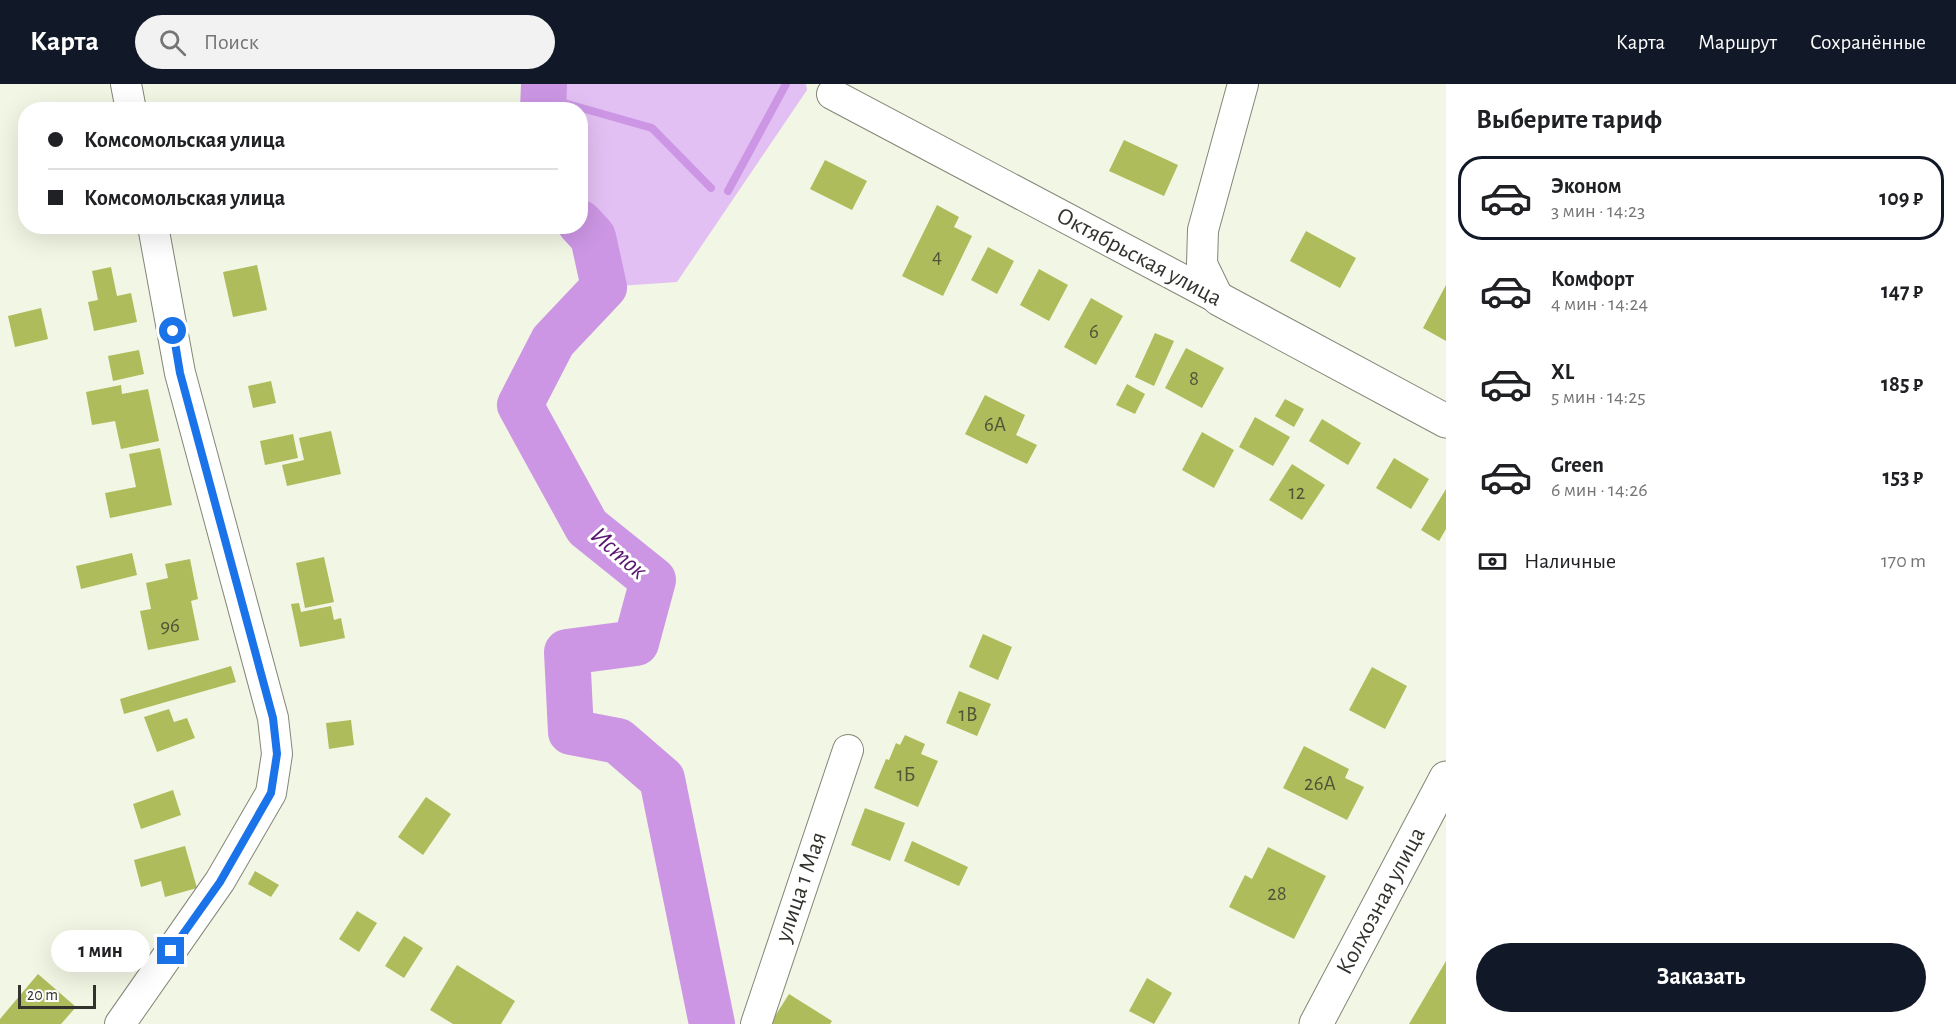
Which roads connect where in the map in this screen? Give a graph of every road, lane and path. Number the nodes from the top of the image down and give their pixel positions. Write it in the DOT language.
graph roads {
  1 [pos="126,84"];
  2 [pos="1243,84"];
  3 [pos="832,94"];
  4 [pos="129,102"];
  5 [pos="154,234"];
  6 [pos="1219,299"];
  7 [pos="1446,421"];
  8 [pos="848,750"];
  9 [pos="1446,778"];
  10 [pos="120,1024"];
  11 [pos="756,1024"];
  12 [pos="1316,1024"];
  1 -- 4 [label="street"];
  2 -- 6 [label="street"];
  3 -- 6 [label="street, Октябрьская улица"];
  5 -- 10 [label="street"];
  6 -- 7 [label="street, Октябрьская улица"];
  8 -- 11 [label="street, улица 1 Мая"];
  9 -- 12 [label="street, Колхозная улица"];
}
